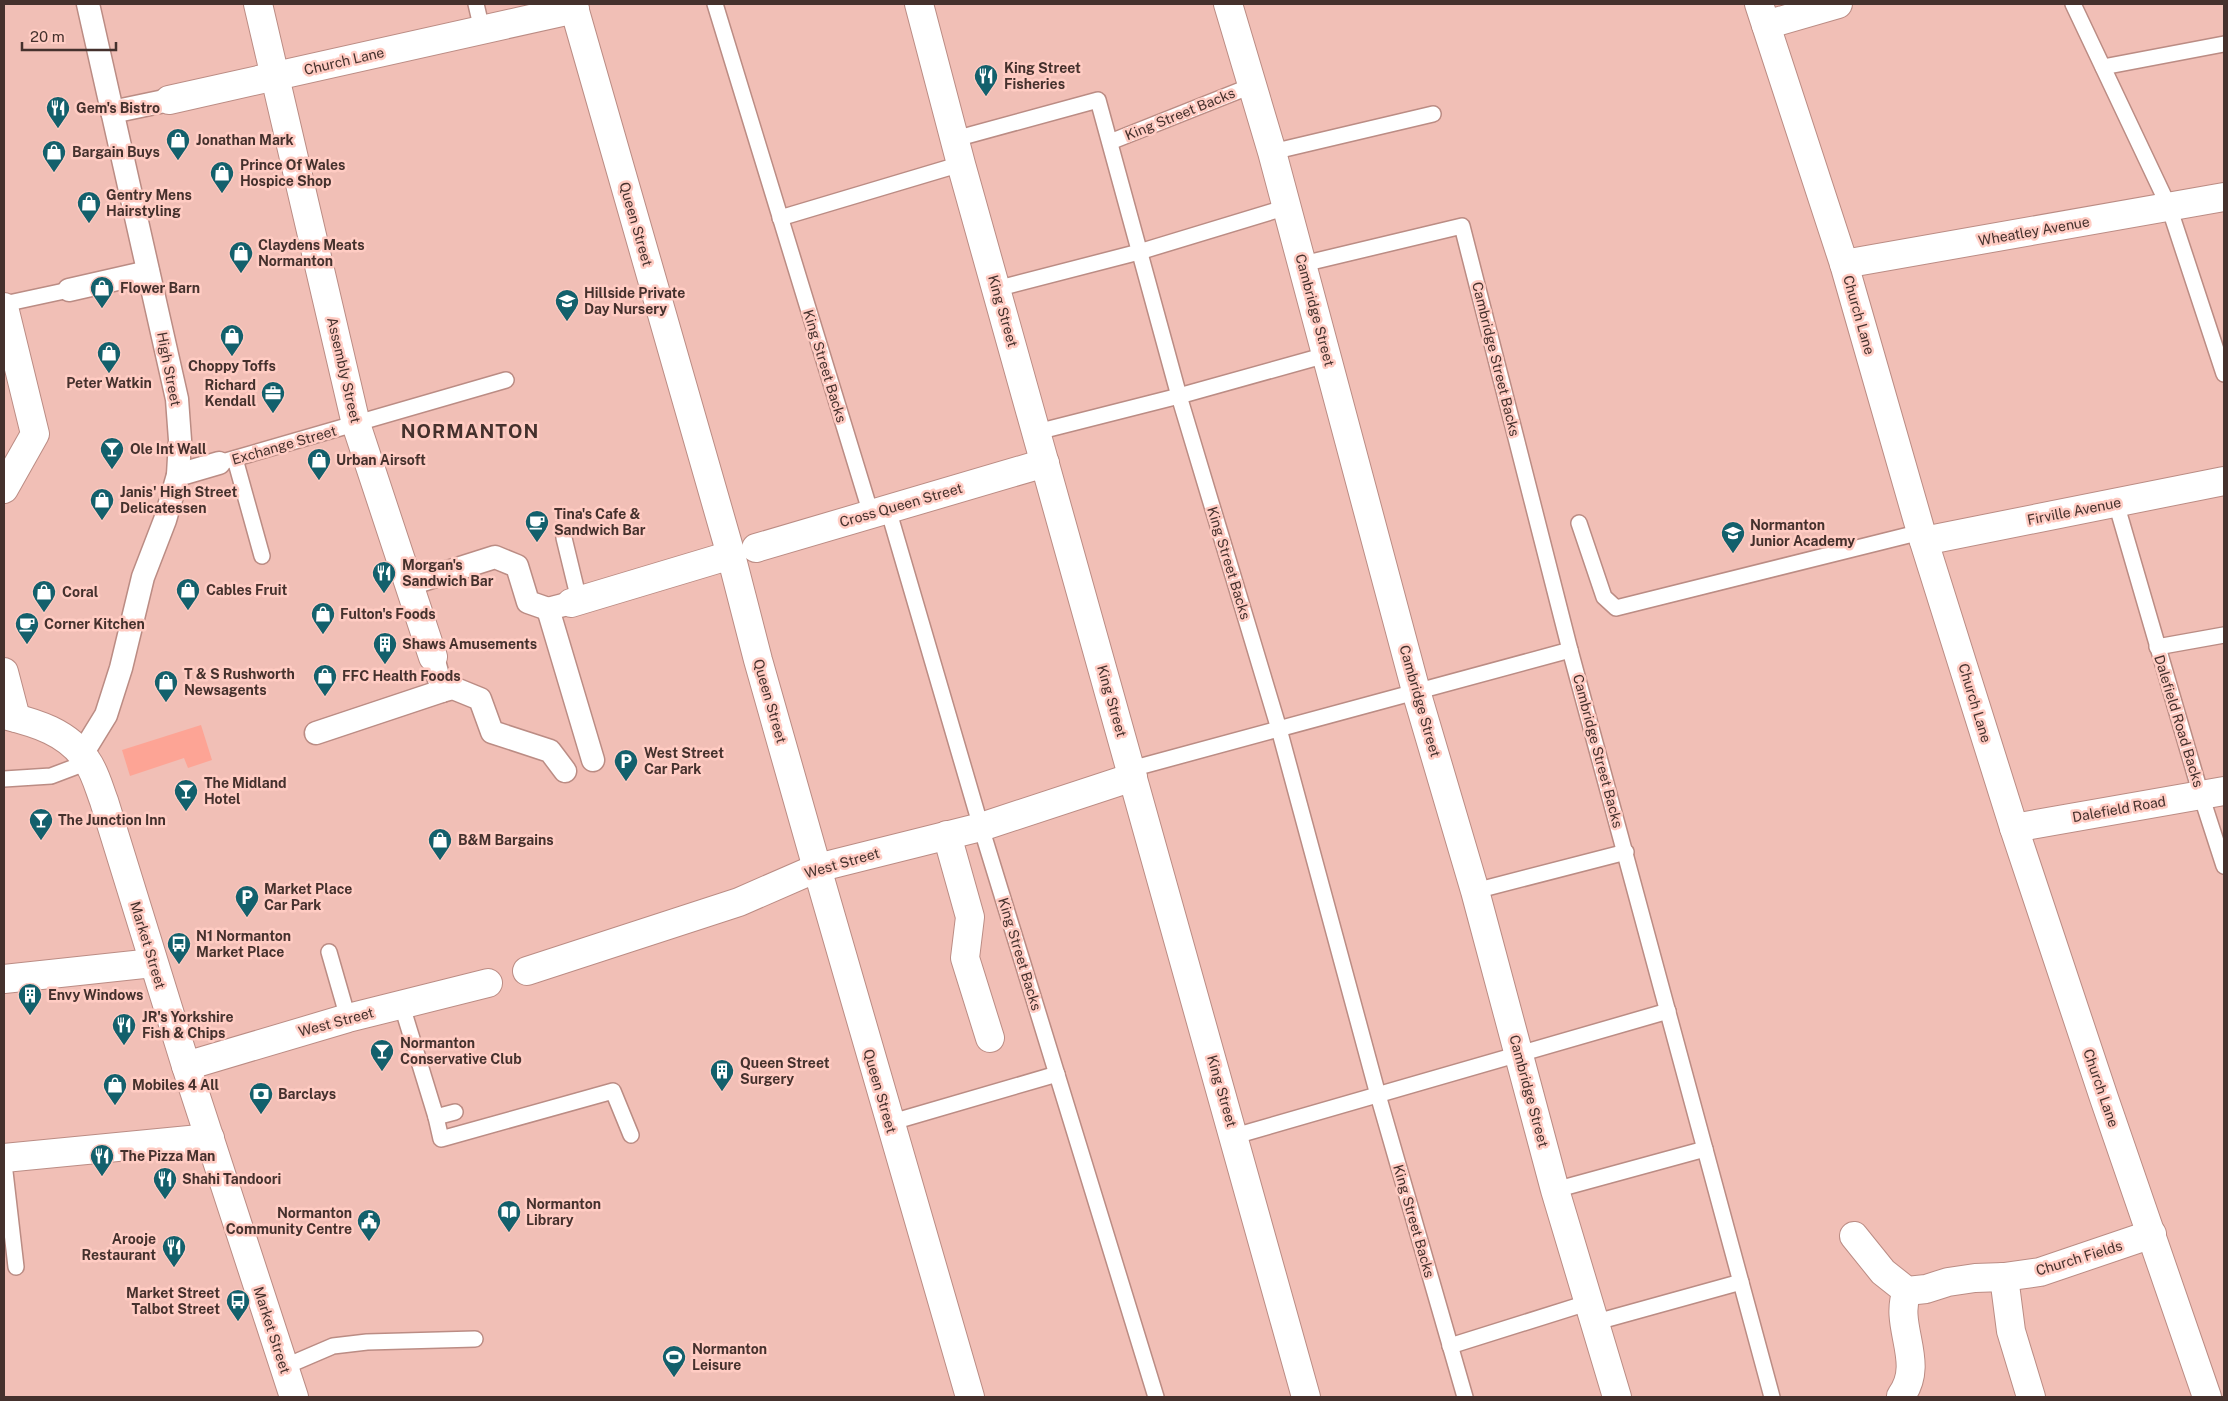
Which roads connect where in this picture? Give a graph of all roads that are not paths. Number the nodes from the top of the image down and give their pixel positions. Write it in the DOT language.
graph roads {
  1 [pos="88,4"];
  2 [pos="258,4"];
  3 [pos="476,4"];
  4 [pos="715,4"];
  5 [pos="919,4"];
  6 [pos="1228,4"];
  7 [pos="1838,4"];
  8 [pos="2072,4"];
  9 [pos="574,6"];
  10 [pos="1762,14"];
  11 [pos="482,30"];
  12 [pos="2224,44"];
  13 [pos="2103,67"];
  14 [pos="276,77"];
  15 [pos="1251,86"];
  16 [pos="169,100"];
  17 [pos="112,112"];
  18 [pos="1433,114"];
  19 [pos="1110,142"];
  20 [pos="958,152"];
  21 [pos="1272,152"];
  22 [pos="2224,197"];
  23 [pos="1287,207"];
  24 [pos="2169,208"];
  25 [pos="780,218"];
  26 [pos="1139,252"];
  27 [pos="1303,264"];
  28 [pos="1844,264"];
  29 [pos="148,272"];
  30 [pos="996,288"];
  31 [pos="69,290"];
  32 [pos="4,306"];
  33 [pos="2218,335"];
  34 [pos="1326,355"];
  35 [pos="2224,374"];
  36 [pos="506,380"];
  37 [pos="1178,396"];
  38 [pos="356,424"];
  39 [pos="1037,432"];
  40 [pos="227,461"];
  41 [pos="1045,463"];
  42 [pos="178,475"];
  43 [pos="2224,481"];
  44 [pos="4,489"];
  45 [pos="2116,503"];
  46 [pos="879,512"];
  47 [pos="1579,523"];
  48 [pos="1923,536"];
  49 [pos="564,538"];
  50 [pos="744,552"];
  51 [pos="262,556"];
  52 [pos="410,584"];
  53 [pos="566,604"];
  54 [pos="2224,635"];
  55 [pos="2157,647"];
  56 [pos="1570,650"];
  57 [pos="433,657"];
  58 [pos="4,672"];
  59 [pos="442,691"];
  60 [pos="1416,691"];
  61 [pos="10,716"];
  62 [pos="1279,729"];
  63 [pos="316,733"];
  64 [pos="85,758"];
  65 [pos="593,760"];
  66 [pos="566,771"];
  67 [pos="1132,773"];
  68 [pos="4,780"];
  69 [pos="2213,793"];
  70 [pos="981,826"];
  71 [pos="2014,828"];
  72 [pos="947,835"];
  73 [pos="1626,852"];
  74 [pos="2224,866"];
  75 [pos="817,868"];
  76 [pos="1475,891"];
  77 [pos="328,952"];
  78 [pos="153,963"];
  79 [pos="527,971"];
  80 [pos="4,979"];
  81 [pos="488,983"];
  82 [pos="402,1006"];
  83 [pos="1668,1011"];
  84 [pos="348,1018"];
  85 [pos="990,1038"];
  86 [pos="1519,1054"];
  87 [pos="186,1066"];
  88 [pos="1057,1074"];
  89 [pos="1378,1096"];
  90 [pos="455,1112"];
  91 [pos="436,1117"];
  92 [pos="889,1122"];
  93 [pos="631,1136"];
  94 [pos="1235,1136"];
  95 [pos="210,1138"];
  96 [pos="1705,1149"];
  97 [pos="4,1158"];
  98 [pos="4,1163"];
  99 [pos="1555,1190"];
  100 [pos="2152,1234"];
  101 [pos="1854,1236"];
  102 [pos="16,1267"];
  103 [pos="2004,1276"];
  104 [pos="1741,1282"];
  105 [pos="1906,1291"];
  106 [pos="1590,1313"];
  107 [pos="475,1339"];
  108 [pos="1450,1346"];
  109 [pos="284,1367"];
  110 [pos="1901,1396"];
  111 [pos="294,1397"];
  112 [pos="970,1397"];
  113 [pos="1156,1397"];
  114 [pos="1306,1397"];
  115 [pos="1465,1397"];
  116 [pos="1617,1397"];
  117 [pos="1772,1397"];
  118 [pos="2031,1397"];
  119 [pos="2207,1397"];
  1 -- 17 [label="street, High Street"];
  2 -- 14 [label="street, Assembly Street"];
  3 -- 11 [label="lane"];
  4 -- 25 [label="lane, King Street Backs"];
  5 -- 20 [label="street, King Street"];
  6 -- 15 [label="street, Cambridge Street"];
  7 -- 10 [label="street"];
  8 -- 13 [label="lane"];
  9 -- 11 [label="street, Church Lane"];
  9 -- 50 [label="street, Queen Street"];
  10 -- 28 [label="street, Church Lane"];
  11 -- 14 [label="street, Church Lane"];
  12 -- 13 [label="lane"];
  13 -- 24 [label="lane"];
  14 -- 16 [label="street, Church Lane"];
  14 -- 38 [label="street, Assembly Street"];
  15 -- 19 [label="lane, King Street Backs"];
  15 -- 21 [label="street, Cambridge Street"];
  16 -- 17 [label="street, Church Lane"];
  17 -- 29 [label="street, High Street"];
  18 -- 21 [label="lane"];
  19 -- 20 [label="lane, King Street Backs"];
  19 -- 26 [label="lane, King Street Backs"];
  20 -- 25 [label="lane, King Street Backs"];
  20 -- 30 [label="street, King Street"];
  21 -- 23 [label="street, Cambridge Street"];
  22 -- 24 [label="street, Wheatley Avenue"];
  23 -- 26 [label="lane"];
  23 -- 27 [label="street, Cambridge Street"];
  24 -- 28 [label="street, Wheatley Avenue"];
  24 -- 33 [label="lane"];
  25 -- 46 [label="lane, King Street Backs"];
  26 -- 30 [label="lane"];
  26 -- 37 [label="lane, King Street Backs"];
  27 -- 34 [label="street, Cambridge Street"];
  27 -- 56 [label="lane, Cambridge Street Backs"];
  28 -- 48 [label="street, Church Lane"];
  29 -- 31 [label="street"];
  29 -- 42 [label="street, High Street"];
  30 -- 39 [label="street, King Street"];
  31 -- 32 [label="lane"];
  32 -- 44 [label="street"];
  33 -- 35 [label="lane"];
  34 -- 37 [label="lane"];
  34 -- 60 [label="street, Cambridge Street"];
  36 -- 38 [label="lane, Exchange Street"];
  37 -- 39 [label="lane"];
  37 -- 62 [label="lane, King Street Backs"];
  38 -- 40 [label="lane, Exchange Street"];
  38 -- 52 [label="street, Assembly Street"];
  39 -- 41 [label="street, King Street"];
  40 -- 42 [label="street, Exchange Street"];
  40 -- 51 [label="lane"];
  41 -- 46 [label="street, Cross Queen Street"];
  41 -- 67 [label="street, King Street"];
  42 -- 64 [label="street, High Street"];
  43 -- 45 [label="street, Firville Avenue"];
  45 -- 48 [label="street, Firville Avenue"];
  45 -- 55 [label="lane, Dalefield Road Backs"];
  46 -- 50 [label="street, Cross Queen Street"];
  46 -- 70 [label="lane, King Street Backs"];
  47 -- 48 [label="lane"];
  48 -- 71 [label="street, Church Lane"];
  49 -- 53 [label="lane"];
  50 -- 53 [label="street, Cross Queen Street"];
  50 -- 75 [label="street, Queen Street"];
  52 -- 53 [label="street"];
  52 -- 57 [label="street, Assembly Street"];
  53 -- 65 [label="street"];
  54 -- 55 [label="lane, Dalefield Road Backs"];
  55 -- 69 [label="lane, Dalefield Road Backs"];
  56 -- 60 [label="lane"];
  56 -- 73 [label="lane, Cambridge Street Backs"];
  57 -- 59 [label="street"];
  58 -- 61 [label="street"];
  59 -- 63 [label="street"];
  59 -- 66 [label="street"];
  60 -- 62 [label="lane"];
  60 -- 76 [label="street, Cambridge Street"];
  61 -- 64 [label="street, Market Street"];
  62 -- 67 [label="lane"];
  62 -- 89 [label="lane, King Street Backs"];
  64 -- 68 [label="lane"];
  64 -- 78 [label="street, Market Street"];
  67 -- 70 [label="street, West Street"];
  67 -- 94 [label="street, King Street"];
  69 -- 71 [label="street, Dalefield Road"];
  69 -- 74 [label="lane, Dalefield Road Backs"];
  70 -- 72 [label="street, West Street"];
  70 -- 88 [label="lane, King Street Backs"];
  71 -- 100 [label="street, Church Lane"];
  72 -- 75 [label="street, West Street"];
  72 -- 85 [label="street"];
  73 -- 76 [label="lane"];
  73 -- 83 [label="lane, Cambridge Street Backs"];
  75 -- 79 [label="street, West Street"];
  75 -- 92 [label="street, Queen Street"];
  76 -- 86 [label="street, Cambridge Street"];
  77 -- 84 [label="lane"];
  78 -- 80 [label="street"];
  78 -- 87 [label="street, Market Street"];
  81 -- 82 [label="street, West Street"];
  82 -- 84 [label="street, West Street"];
  82 -- 91 [label="lane"];
  83 -- 86 [label="lane"];
  83 -- 96 [label="lane, Cambridge Street Backs"];
  84 -- 87 [label="street, West Street"];
  86 -- 89 [label="lane"];
  86 -- 99 [label="street, Cambridge Street"];
  87 -- 95 [label="street, Market Street"];
  88 -- 92 [label="lane"];
  88 -- 113 [label="lane, King Street Backs"];
  89 -- 94 [label="lane"];
  89 -- 108 [label="lane, King Street Backs"];
  90 -- 91 [label="lane"];
  91 -- 93 [label="lane"];
  92 -- 112 [label="street, Queen Street"];
  94 -- 114 [label="street, King Street"];
  95 -- 97 [label="street"];
  95 -- 109 [label="street, Market Street"];
  96 -- 99 [label="lane"];
  96 -- 104 [label="lane, Cambridge Street Backs"];
  98 -- 102 [label="lane"];
  99 -- 106 [label="street, Cambridge Street"];
  100 -- 103 [label="street, Church Fields"];
  100 -- 119 [label="street, Church Lane"];
  101 -- 105 [label="street"];
  103 -- 105 [label="street, Church Fields"];
  103 -- 118 [label="street"];
  104 -- 106 [label="lane"];
  104 -- 117 [label="lane, Cambridge Street Backs"];
  105 -- 110 [label="street"];
  106 -- 108 [label="lane"];
  106 -- 116 [label="street, Cambridge Street"];
  107 -- 109 [label="lane"];
  108 -- 115 [label="lane, King Street Backs"];
  109 -- 111 [label="street, Market Street"];
}
